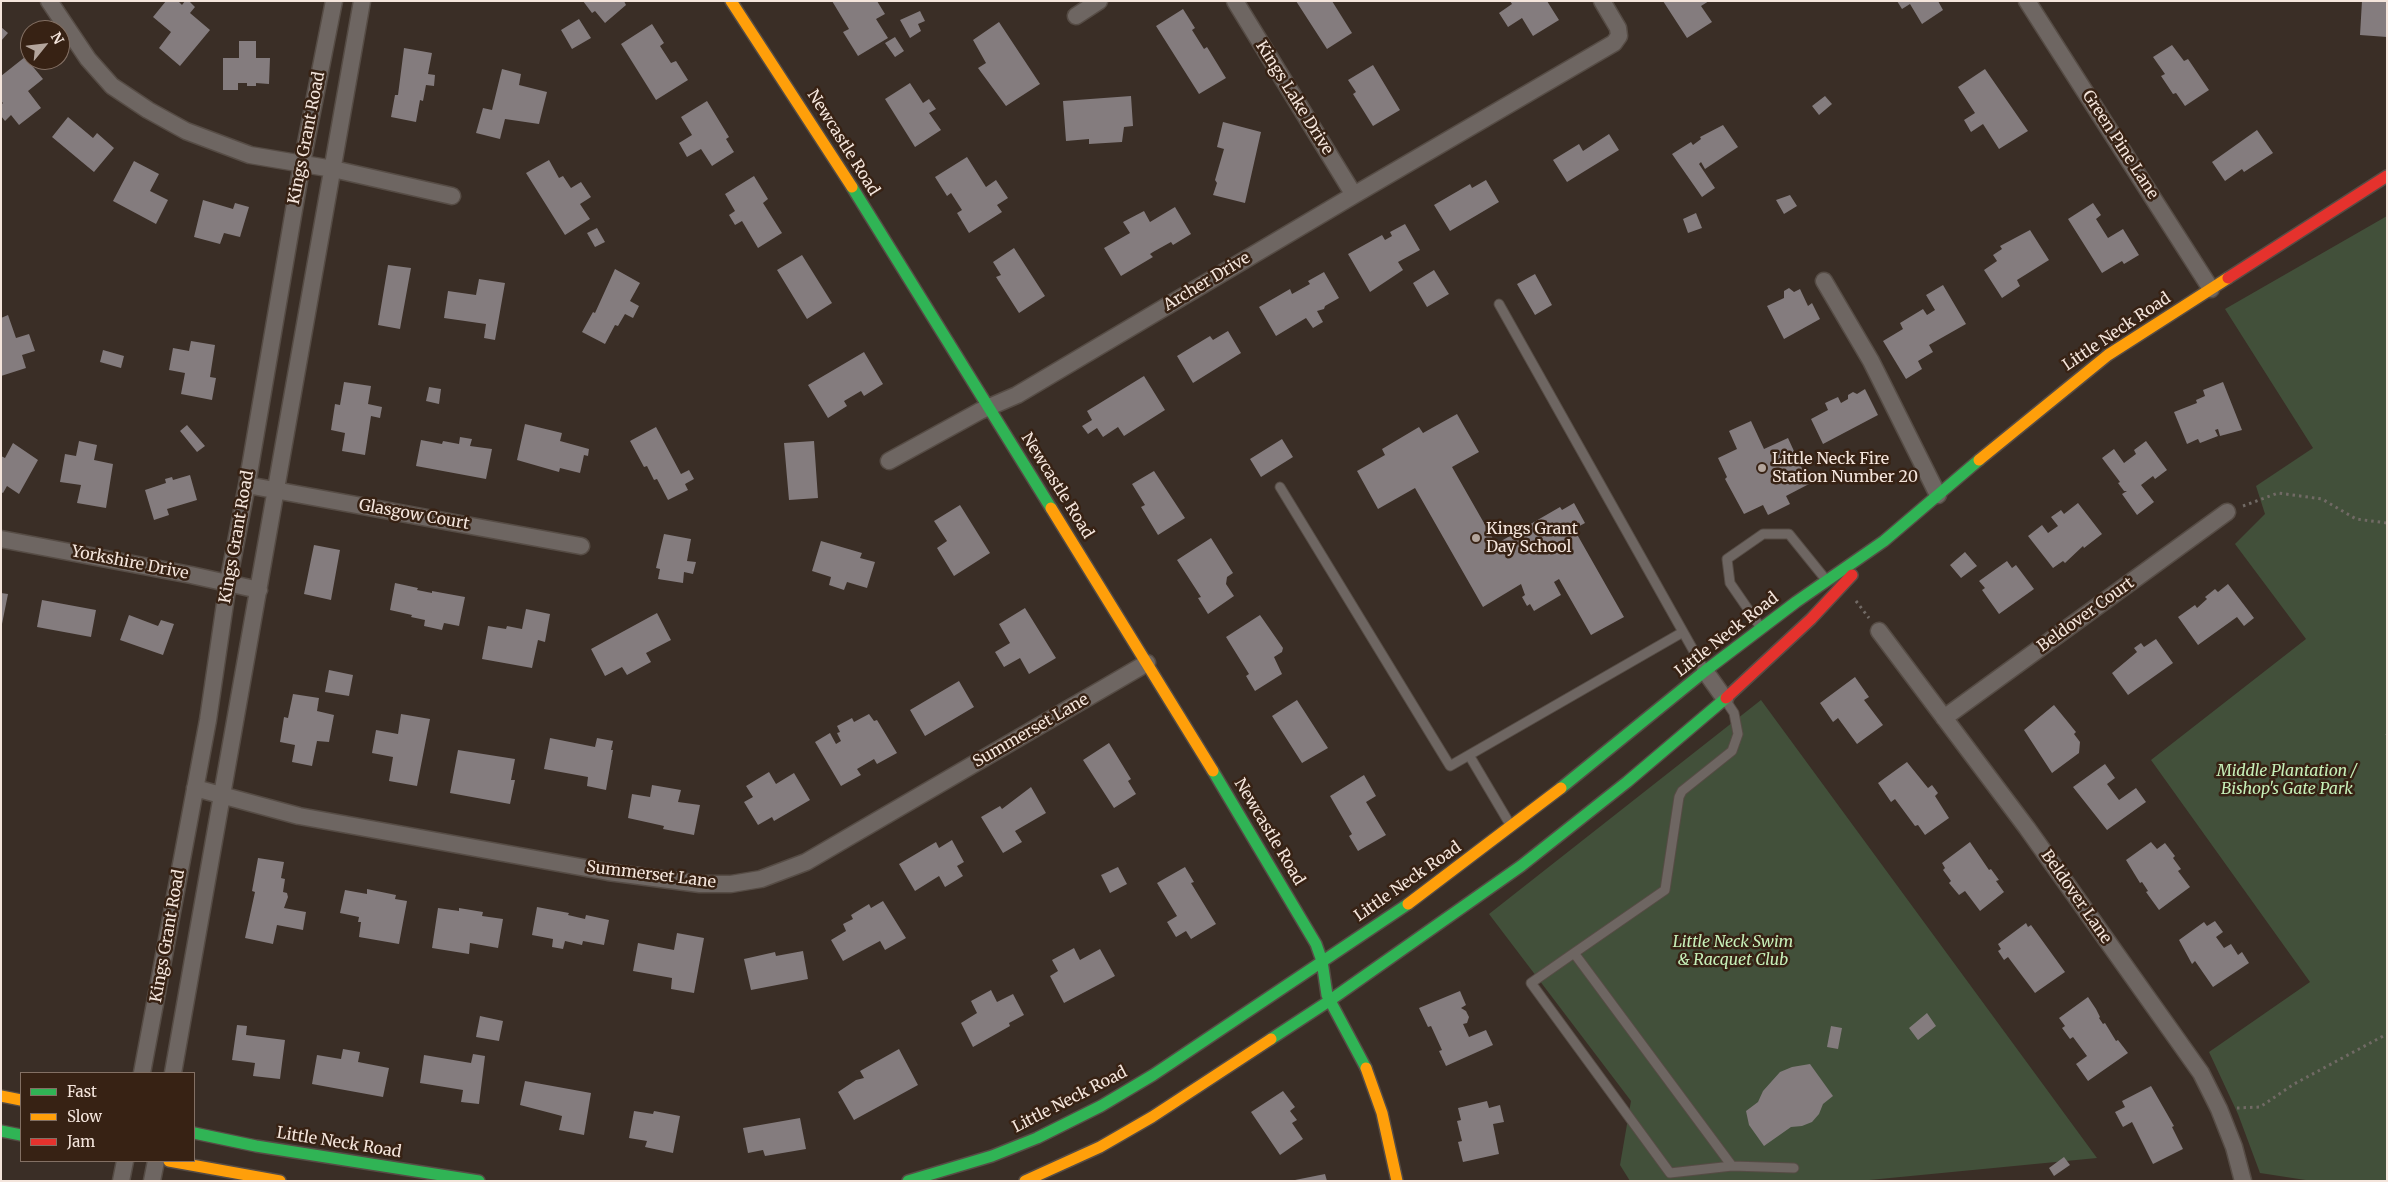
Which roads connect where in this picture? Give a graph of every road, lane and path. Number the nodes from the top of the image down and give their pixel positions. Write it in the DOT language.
graph roads {
  1 [pos="49,1"];
  2 [pos="334,1"];
  3 [pos="362,1"];
  4 [pos="730,1"];
  5 [pos="1099,1"];
  6 [pos="1235,1"];
  7 [pos="1602,1"];
  8 [pos="2027,1"];
  9 [pos="1076,16"];
  10 [pos="302,164"];
  11 [pos="333,169"];
  12 [pos="2387,176"];
  13 [pos="1354,195"];
  14 [pos="452,196"];
  15 [pos="1824,280"];
  16 [pos="2211,289"];
  17 [pos="1499,304"];
  18 [pos="989,407"];
  19 [pos="889,461"];
  20 [pos="247,485"];
  21 [pos="1280,488"];
  22 [pos="277,490"];
  23 [pos="1938,495"];
  24 [pos="2227,512"];
  25 [pos="2387,524"];
  26 [pos="1,540"];
  27 [pos="1884,541"];
  28 [pos="581,546"];
  29 [pos="1827,581"];
  30 [pos="228,583"];
  31 [pos="1843,585"];
  32 [pos="259,590"];
  33 [pos="1761,628"];
  34 [pos="1879,631"];
  35 [pos="1682,632"];
  36 [pos="1148,663"];
  37 [pos="1705,671"];
  38 [pos="1725,698"];
  39 [pos="1944,718"];
  40 [pos="1469,755"];
  41 [pos="195,788"];
  42 [pos="223,794"];
  43 [pos="1512,828"];
  44 [pos="1574,953"];
  45 [pos="1322,961"];
  46 [pos="1329,1001"];
  47 [pos="2387,1034"];
  48 [pos="142,1072"];
  49 [pos="173,1072"];
  50 [pos="1,1096"];
  51 [pos="20,1100"];
  52 [pos="2219,1109"];
  53 [pos="1,1131"];
  54 [pos="195,1133"];
  55 [pos="20,1135"];
  56 [pos="125,1162"];
  57 [pos="156,1162"];
  58 [pos="175,1162"];
  59 [pos="1732,1166"];
  60 [pos="1794,1168"];
  61 [pos="930,1178"];
  62 [pos="121,1181"];
  63 [pos="152,1181"];
  64 [pos="280,1181"];
  65 [pos="479,1181"];
  66 [pos="908,1181"];
  67 [pos="1026,1181"];
  68 [pos="1397,1181"];
  69 [pos="2243,1181"];
  1 -- 10 [label="street"];
  2 -- 10 [label="street, Kings Grant Road"];
  3 -- 11 [label="street, Kings Grant Road"];
  4 -- 18 [label="street, Newcastle Road"];
  5 -- 9 [label="street"];
  6 -- 13 [label="street, Kings Lake Drive"];
  7 -- 13 [label="street, Archer Drive"];
  8 -- 16 [label="street, Green Pine Lane"];
  10 -- 11 [label="street"];
  10 -- 20 [label="street, Kings Grant Road"];
  11 -- 14 [label="street"];
  11 -- 22 [label="street, Kings Grant Road"];
  12 -- 16 [label="street, Little Neck Road"];
  13 -- 18 [label="street, Archer Drive"];
  15 -- 23 [label="street"];
  16 -- 23 [label="street, Little Neck Road"];
  17 -- 35 [label="lane"];
  18 -- 19 [label="street, Archer Drive"];
  18 -- 36 [label="street, Newcastle Road"];
  20 -- 22 [label="street, Glasgow Court"];
  20 -- 30 [label="street, Kings Grant Road"];
  21 -- 40 [label="lane"];
  22 -- 28 [label="street, Glasgow Court"];
  22 -- 32 [label="street, Kings Grant Road"];
  23 -- 27 [label="street, Little Neck Road"];
  24 -- 25 [label="path"];
  24 -- 39 [label="street, Beldover Court"];
  26 -- 30 [label="street, Yorkshire Drive"];
  27 -- 29 [label="street, Little Neck Road"];
  27 -- 31 [label="street, Little Neck Road"];
  29 -- 33 [label="street, Little Neck Road"];
  29 -- 33 [label="lane"];
  30 -- 32 [label="street, Yorkshire Drive"];
  30 -- 41 [label="street, Kings Grant Road"];
  31 -- 34 [label="path"];
  31 -- 38 [label="street, Little Neck Road"];
  32 -- 42 [label="street, Kings Grant Road"];
  33 -- 37 [label="street, Little Neck Road"];
  34 -- 39 [label="street, Beldover Lane"];
  35 -- 37 [label="lane"];
  35 -- 40 [label="lane"];
  36 -- 42 [label="street, Summerset Lane"];
  36 -- 45 [label="street, Newcastle Road"];
  37 -- 38 [label="street"];
  37 -- 43 [label="street, Little Neck Road"];
  38 -- 44 [label="lane"];
  38 -- 46 [label="street, Little Neck Road"];
  39 -- 52 [label="street, Beldover Lane"];
  40 -- 43 [label="lane"];
  41 -- 42 [label="street, Summerset Lane"];
  41 -- 48 [label="street, Kings Grant Road"];
  42 -- 49 [label="street, Kings Grant Road"];
  43 -- 45 [label="street, Little Neck Road"];
  44 -- 59 [label="lane"];
  44 -- 59 [label="lane"];
  45 -- 46 [label="street, Newcastle Road"];
  45 -- 61 [label="street, Little Neck Road"];
  46 -- 67 [label="street, Little Neck Road"];
  46 -- 68 [label="street"];
  47 -- 52 [label="path"];
  50 -- 51 [label="street"];
  52 -- 69 [label="street, Beldover Lane"];
  53 -- 55 [label="street"];
  54 -- 65 [label="street, Little Neck Road"];
  56 -- 62 [label="street"];
  57 -- 63 [label="street"];
  58 -- 64 [label="street"];
  59 -- 60 [label="lane"];
  61 -- 66 [label="street, Little Neck Road"];
}
